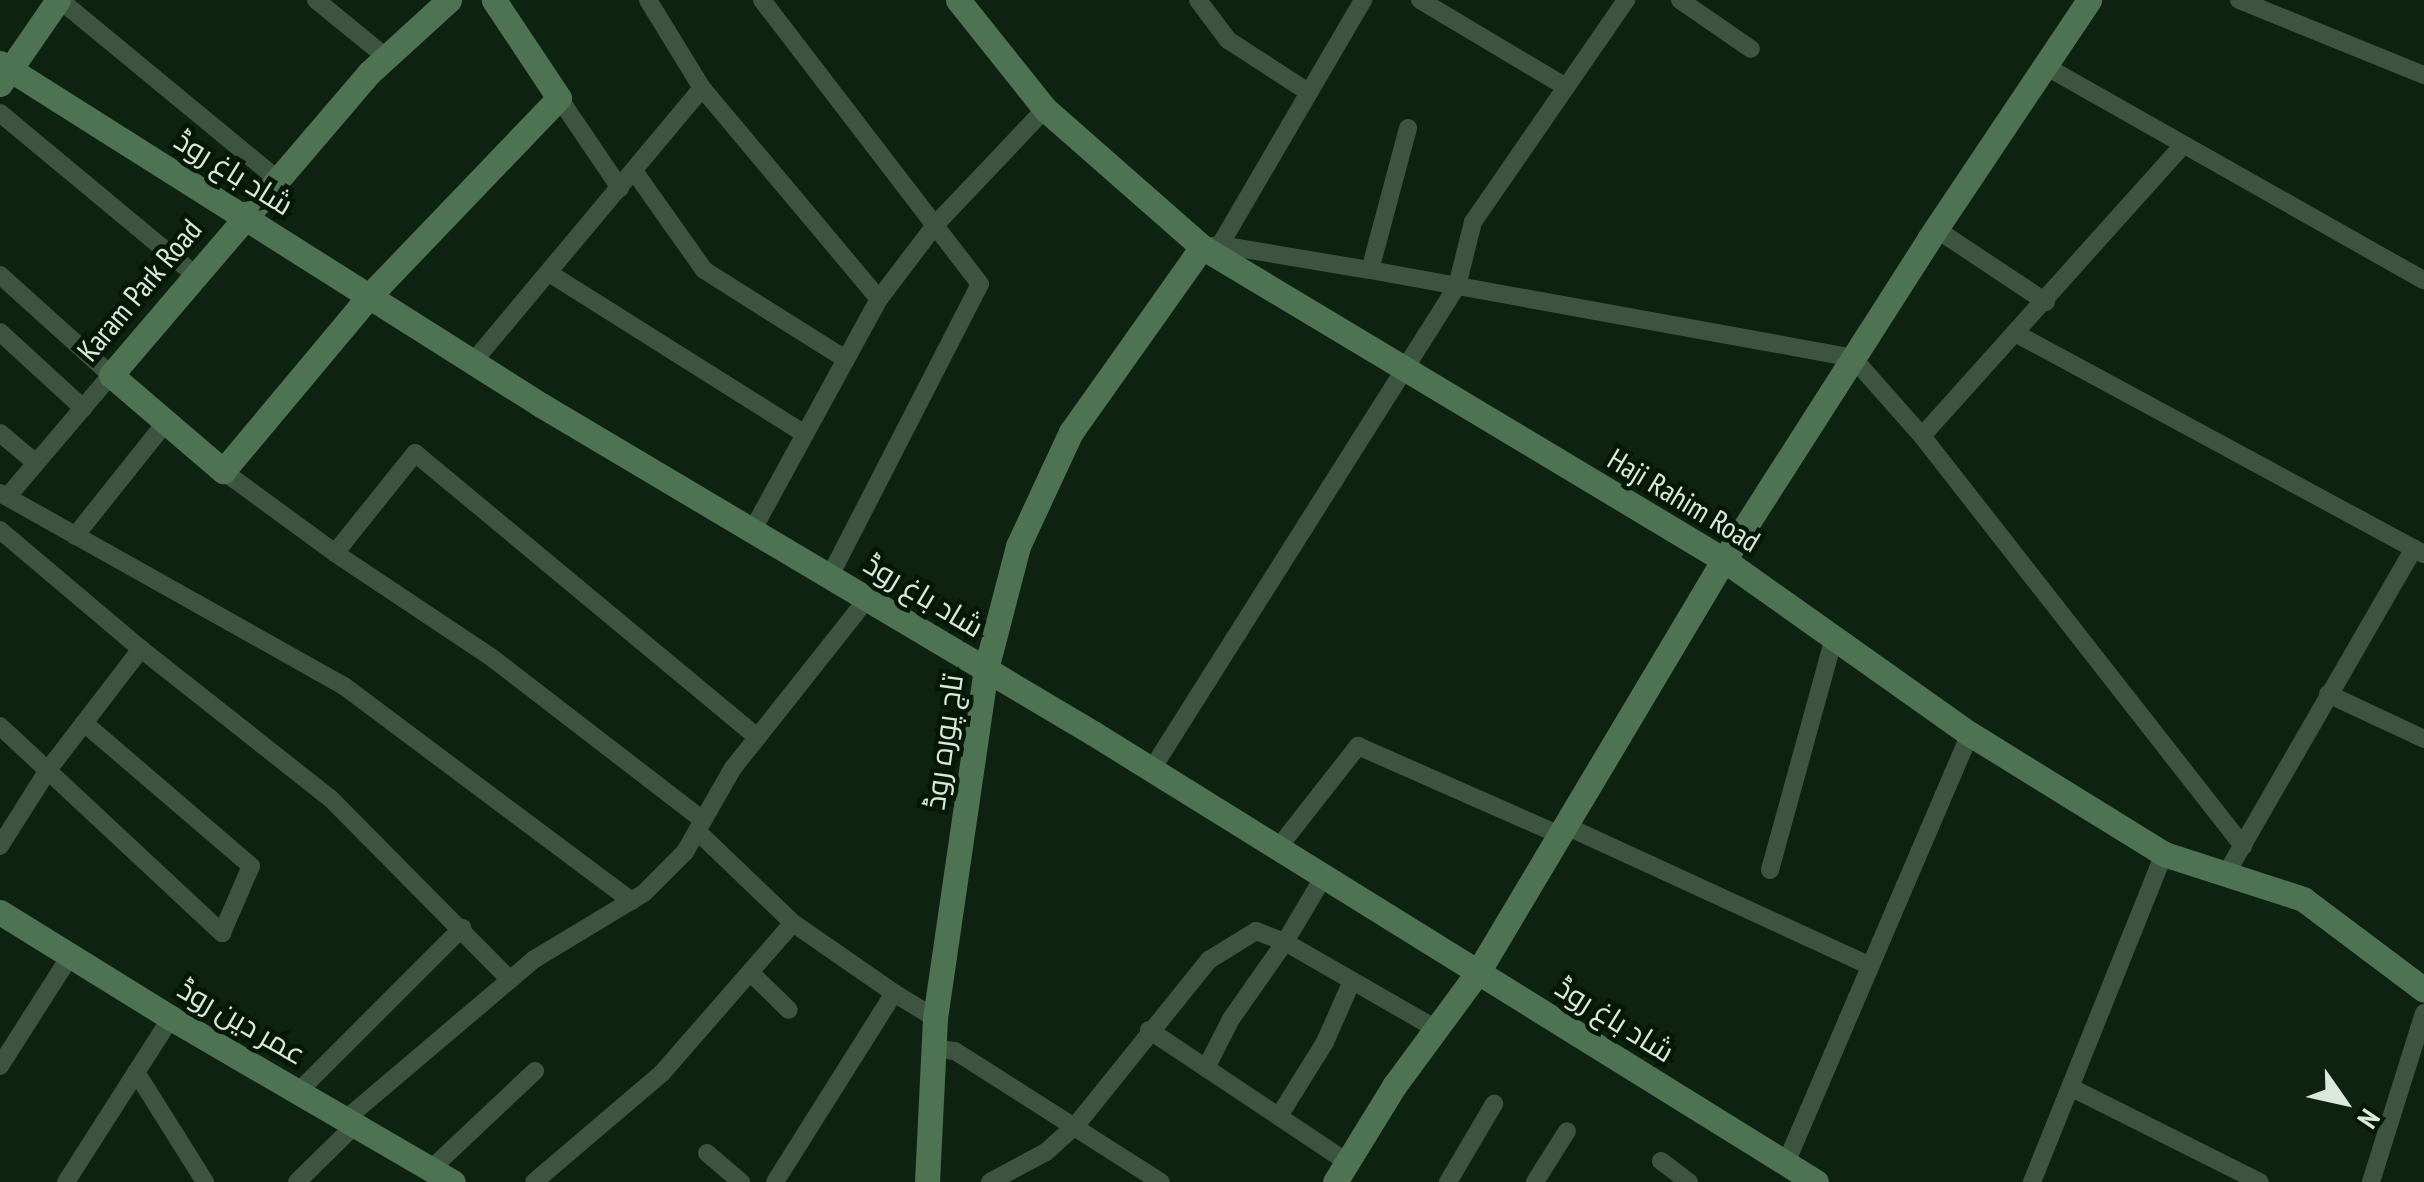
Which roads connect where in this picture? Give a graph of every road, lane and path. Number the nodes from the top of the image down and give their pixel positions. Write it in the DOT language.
graph roads {
  1 [pos="59,0"];
  2 [pos="316,0"];
  3 [pos="449,0"];
  4 [pos="494,0"];
  5 [pos="648,0"];
  6 [pos="762,0"];
  7 [pos="958,0"];
  8 [pos="1198,0"];
  9 [pos="1363,0"];
  10 [pos="1420,0"];
  11 [pos="1626,0"];
  12 [pos="1680,0"];
  13 [pos="2089,0"];
  14 [pos="2239,0"];
  15 [pos="2268,6"];
  16 [pos="1751,49"];
  17 [pos="386,57"];
  18 [pos="2044,66"];
  19 [pos="3,72"];
  20 [pos="2424,75"];
  21 [pos="1566,87"];
  22 [pos="702,88"];
  23 [pos="1308,92"];
  24 [pos="559,98"];
  25 [pos="1045,109"];
  26 [pos="0,113"];
  27 [pos="1408,128"];
  28 [pos="2182,146"];
  29 [pos="634,170"];
  30 [pos="276,178"];
  31 [pos="620,188"];
  32 [pos="242,216"];
  33 [pos="936,224"];
  34 [pos="1936,230"];
  35 [pos="1211,246"];
  36 [pos="1370,270"];
  37 [pos="549,273"];
  38 [pos="194,274"];
  39 [pos="1,280"];
  40 [pos="2424,280"];
  41 [pos="1457,286"];
  42 [pos="370,295"];
  43 [pos="879,299"];
  44 [pos="2046,302"];
  45 [pos="0,332"];
  46 [pos="2016,334"];
  47 [pos="844,358"];
  48 [pos="1853,358"];
  49 [pos="473,362"];
  50 [pos="1402,370"];
  51 [pos="111,374"];
  52 [pos="83,408"];
  53 [pos="166,422"];
  54 [pos="0,433"];
  55 [pos="805,434"];
  56 [pos="1922,436"];
  57 [pos="36,462"];
  58 [pos="223,471"];
  59 [pos="3,495"];
  60 [pos="0,530"];
  61 [pos="752,531"];
  62 [pos="75,536"];
  63 [pos="2419,551"];
  64 [pos="335,554"];
  65 [pos="1724,560"];
  66 [pos="830,576"];
  67 [pos="866,598"];
  68 [pos="1834,638"];
  69 [pos="141,649"];
  70 [pos="986,669"];
  71 [pos="2328,694"];
  72 [pos="84,724"];
  73 [pos="0,726"];
  74 [pos="1970,734"];
  75 [pos="757,737"];
  76 [pos="2424,739"];
  77 [pos="0,742"];
  78 [pos="48,770"];
  79 [pos="1152,770"];
  80 [pos="700,826"];
  81 [pos="1563,831"];
  82 [pos="0,846"];
  83 [pos="2242,846"];
  84 [pos="1278,848"];
  85 [pos="2164,854"];
  86 [pos="1770,870"];
  87 [pos="2226,874"];
  88 [pos="1324,876"];
  89 [pos="632,901"];
  90 [pos="0,912"];
  91 [pos="793,923"];
  92 [pos="462,928"];
  93 [pos="1285,942"];
  94 [pos="70,956"];
  95 [pos="1870,966"];
  96 [pos="750,972"];
  97 [pos="1478,972"];
  98 [pos="510,980"];
  99 [pos="1352,981"];
  100 [pos="2424,990"];
  101 [pos="894,993"];
  102 [pos="790,1010"];
  103 [pos="2424,1012"];
  104 [pos="171,1018"];
  105 [pos="936,1018"];
  106 [pos="1149,1030"];
  107 [pos="1436,1030"];
  108 [pos="934,1048"];
  109 [pos="0,1066"];
  110 [pos="1206,1068"];
  111 [pos="535,1071"];
  112 [pos="136,1072"];
  113 [pos="2072,1088"];
  114 [pos="299,1091"];
  115 [pos="1494,1104"];
  116 [pos="1279,1116"];
  117 [pos="352,1121"];
  118 [pos="1077,1124"];
  119 [pos="1567,1131"];
  120 [pos="707,1153"];
  121 [pos="1661,1161"];
  122 [pos="1786,1163"];
  123 [pos="1348,1175"];
  124 [pos="442,1176"];
  125 [pos="779,1176"];
  126 [pos="66,1182"];
  127 [pos="206,1182"];
  128 [pos="296,1182"];
  129 [pos="534,1182"];
  130 [pos="741,1182"];
  131 [pos="801,1182"];
  132 [pos="927,1182"];
  133 [pos="990,1182"];
  134 [pos="1161,1182"];
  135 [pos="1448,1182"];
  136 [pos="1535,1182"];
  137 [pos="1689,1182"];
  138 [pos="1816,1182"];
  139 [pos="2032,1182"];
  140 [pos="2260,1182"];
  141 [pos="2372,1182"];
  1 -- 19 [label="main road"];
  1 -- 30 [label="street"];
  2 -- 17 [label="street"];
  3 -- 17 [label="main road, Karam Park Road"];
  4 -- 24 [label="main road"];
  5 -- 22 [label="street"];
  6 -- 33 [label="street"];
  7 -- 25 [label="main road, Haji Rahim Road"];
  8 -- 23 [label="street"];
  9 -- 23 [label="street"];
  10 -- 21 [label="street"];
  11 -- 21 [label="street"];
  12 -- 16 [label="street"];
  13 -- 18 [label="main road"];
  14 -- 15 [label="street"];
  15 -- 20 [label="street"];
  17 -- 30 [label="main road, Karam Park Road"];
  18 -- 28 [label="street"];
  18 -- 34 [label="main road"];
  19 -- 32 [label="main road, شاد باغ روڈ"];
  21 -- 41 [label="street"];
  22 -- 29 [label="street"];
  22 -- 43 [label="street"];
  23 -- 35 [label="street"];
  24 -- 31 [label="street"];
  24 -- 42 [label="main road"];
  25 -- 33 [label="street"];
  25 -- 35 [label="main road, Haji Rahim Road"];
  26 -- 38 [label="street"];
  27 -- 36 [label="street"];
  28 -- 40 [label="street"];
  28 -- 44 [label="street"];
  29 -- 31 [label="street"];
  29 -- 47 [label="street"];
  30 -- 32 [label="main road, Karam Park Road"];
  31 -- 37 [label="street"];
  32 -- 38 [label="main road, Karam Park Road"];
  32 -- 42 [label="main road, شاد باغ روڈ"];
  33 -- 43 [label="street"];
  33 -- 66 [label="street"];
  34 -- 44 [label="street"];
  34 -- 48 [label="main road"];
  35 -- 36 [label="street"];
  35 -- 50 [label="main road, Haji Rahim Road"];
  35 -- 70 [label="main road, تاج پورہ روڈ"];
  36 -- 41 [label="street"];
  37 -- 49 [label="street"];
  37 -- 55 [label="street"];
  38 -- 51 [label="main road, Karam Park Road"];
  39 -- 51 [label="street"];
  41 -- 48 [label="street"];
  41 -- 50 [label="street"];
  42 -- 49 [label="main road, شاد باغ روڈ"];
  42 -- 58 [label="main road"];
  43 -- 47 [label="street"];
  44 -- 46 [label="street"];
  45 -- 52 [label="street"];
  46 -- 56 [label="street"];
  46 -- 63 [label="street"];
  47 -- 55 [label="street"];
  48 -- 56 [label="street"];
  48 -- 65 [label="main road"];
  49 -- 61 [label="main road, شاد باغ روڈ"];
  50 -- 65 [label="main road, Haji Rahim Road"];
  50 -- 79 [label="street"];
  51 -- 52 [label="street, Karam Park Road"];
  51 -- 53 [label="main road"];
  52 -- 57 [label="street, Karam Park Road"];
  53 -- 58 [label="main road"];
  53 -- 62 [label="street"];
  54 -- 57 [label="street"];
  55 -- 61 [label="street"];
  56 -- 83 [label="street"];
  57 -- 59 [label="street, Karam Park Road"];
  58 -- 64 [label="street"];
  59 -- 62 [label="street"];
  60 -- 69 [label="street"];
  61 -- 66 [label="main road, شاد باغ روڈ"];
  62 -- 89 [label="street"];
  63 -- 71 [label="street"];
  64 -- 75 [label="street"];
  64 -- 80 [label="street"];
  65 -- 68 [label="main road, Haji Rahim Road"];
  65 -- 81 [label="main road"];
  66 -- 67 [label="main road, شاد باغ روڈ"];
  67 -- 70 [label="main road, شاد باغ روڈ"];
  67 -- 75 [label="street"];
  68 -- 74 [label="main road, Haji Rahim Road"];
  68 -- 86 [label="street"];
  69 -- 72 [label="street"];
  69 -- 92 [label="street"];
  70 -- 79 [label="main road, شاد باغ روڈ"];
  70 -- 105 [label="main road, تاج پورہ روڈ"];
  71 -- 76 [label="street"];
  71 -- 83 [label="street"];
  72 -- 78 [label="street"];
  72 -- 78 [label="street"];
  73 -- 78 [label="street"];
  74 -- 85 [label="main road, Haji Rahim Road"];
  74 -- 95 [label="street"];
  75 -- 80 [label="street"];
  77 -- 78 [label="street"];
  78 -- 82 [label="street"];
  79 -- 84 [label="main road, شاد باغ روڈ"];
  80 -- 89 [label="street"];
  80 -- 91 [label="street"];
  81 -- 84 [label="street"];
  81 -- 95 [label="street"];
  81 -- 97 [label="main road"];
  83 -- 87 [label="street"];
  84 -- 88 [label="main road, شاد باغ روڈ"];
  85 -- 87 [label="main road, Haji Rahim Road"];
  85 -- 113 [label="street"];
  87 -- 100 [label="main road, Haji Rahim Road"];
  88 -- 93 [label="street"];
  88 -- 97 [label="main road, شاد باغ روڈ"];
  89 -- 98 [label="street"];
  90 -- 94 [label="main road, عمر دین روڈ"];
  91 -- 96 [label="street"];
  91 -- 101 [label="street"];
  92 -- 98 [label="street"];
  92 -- 114 [label="street"];
  93 -- 99 [label="street"];
  93 -- 106 [label="street"];
  93 -- 110 [label="street"];
  94 -- 104 [label="main road, عمر دین روڈ"];
  94 -- 109 [label="street"];
  95 -- 122 [label="street"];
  96 -- 102 [label="street"];
  96 -- 129 [label="street"];
  97 -- 107 [label="main road"];
  97 -- 122 [label="main road, شاد باغ روڈ"];
  98 -- 117 [label="street"];
  99 -- 107 [label="street"];
  99 -- 116 [label="street"];
  101 -- 105 [label="street"];
  101 -- 125 [label="street"];
  103 -- 141 [label="street"];
  104 -- 112 [label="street"];
  104 -- 114 [label="main road, عمر دین روڈ"];
  105 -- 108 [label="main road, تاج پورہ روڈ"];
  106 -- 110 [label="street"];
  106 -- 118 [label="street"];
  107 -- 123 [label="main road"];
  108 -- 118 [label="street"];
  108 -- 132 [label="main road, تاج پورہ روڈ"];
  110 -- 116 [label="street"];
  111 -- 124 [label="street"];
  112 -- 126 [label="street"];
  112 -- 127 [label="street"];
  113 -- 139 [label="street"];
  113 -- 140 [label="street"];
  114 -- 117 [label="main road, عمر دین روڈ"];
  115 -- 135 [label="street"];
  116 -- 123 [label="street"];
  117 -- 124 [label="main road, عمر دین روڈ"];
  117 -- 128 [label="street"];
  118 -- 133 [label="street"];
  118 -- 134 [label="street"];
  119 -- 136 [label="street"];
  120 -- 130 [label="street"];
  121 -- 137 [label="street"];
  122 -- 138 [label="main road, شاد باغ روڈ"];
  125 -- 131 [label="street"];
}
